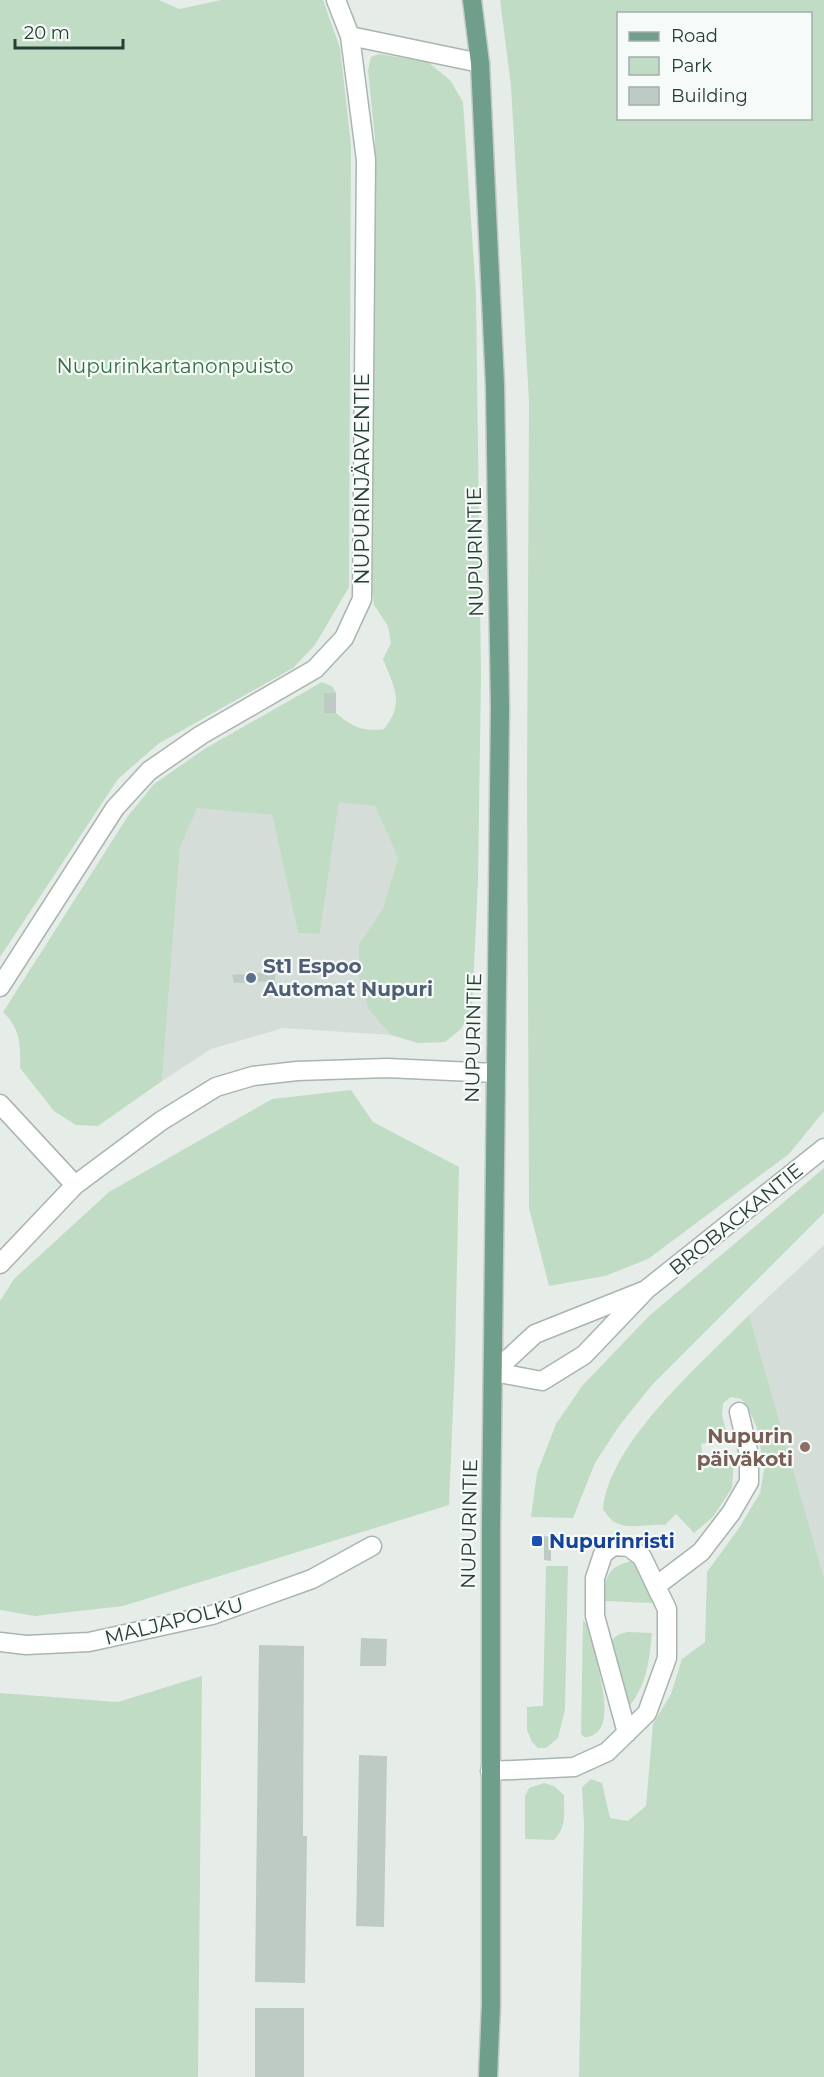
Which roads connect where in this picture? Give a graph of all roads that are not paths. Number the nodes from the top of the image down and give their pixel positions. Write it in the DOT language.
graph roads {
  1 [pos="336,0"];
  2 [pos="472,0"];
  3 [pos="350,36"];
  4 [pos="480,63"];
  5 [pos="0,987"];
  6 [pos="495,1073"];
  7 [pos="0,1104"];
  8 [pos="824,1148"];
  9 [pos="75,1185"];
  10 [pos="0,1264"];
  11 [pos="647,1289"];
  12 [pos="494,1372"];
  13 [pos="739,1413"];
  14 [pos="372,1546"];
  15 [pos="656,1586"];
  16 [pos="0,1642"];
  17 [pos="627,1733"];
  18 [pos="490,1771"];
  19 [pos="488,2077"];
  1 -- 3 [label="street, NUPURINJÄRVENTIE"];
  2 -- 4 [label="main road, NUPURINTIE"];
  3 -- 4 [label="street"];
  3 -- 5 [label="street, NUPURINJÄRVENTIE"];
  4 -- 6 [label="main road, NUPURINTIE"];
  6 -- 9 [label="street"];
  6 -- 12 [label="main road, NUPURINTIE"];
  7 -- 9 [label="street"];
  8 -- 11 [label="street, BROBACKANTIE"];
  9 -- 10 [label="street"];
  11 -- 12 [label="street, BROBACKANTIE"];
  11 -- 12 [label="street, BROBACKANTIE"];
  12 -- 18 [label="main road, NUPURINTIE"];
  13 -- 15 [label="street"];
  14 -- 16 [label="street, MALJAPOLKU"];
  15 -- 17 [label="street"];
  15 -- 17 [label="street"];
  17 -- 18 [label="street"];
  18 -- 19 [label="main road, NUPURINTIE"];
}
